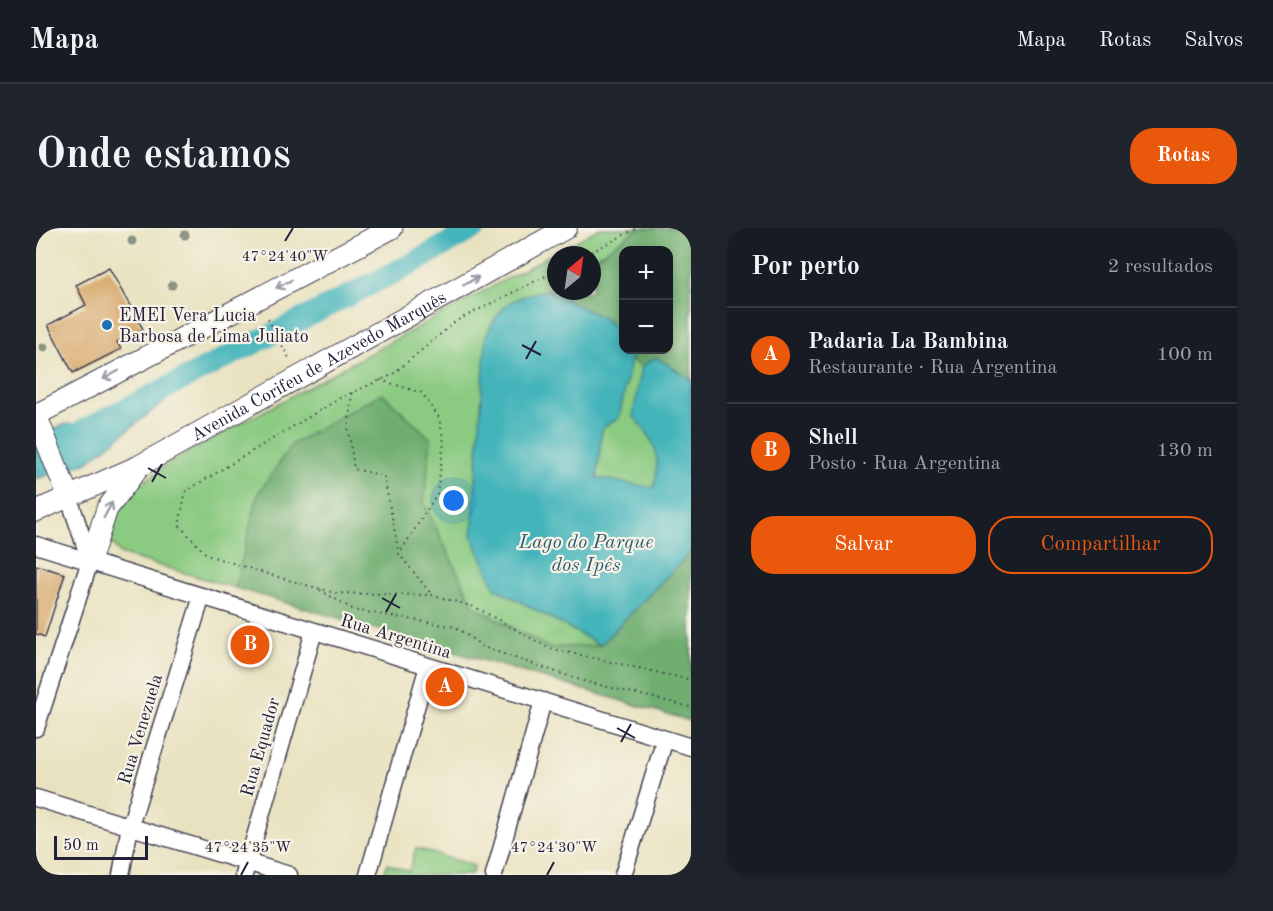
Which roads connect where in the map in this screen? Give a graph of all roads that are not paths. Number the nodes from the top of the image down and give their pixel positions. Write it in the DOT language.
graph roads {
  1 [pos="392,228"];
  2 [pos="566,228"];
  3 [pos="38,418"];
  4 [pos="139,466"];
  5 [pos="66,492"];
  6 [pos="36,511"];
  7 [pos="36,545"];
  8 [pos="90,561"];
  9 [pos="202,596"];
  10 [pos="315,631"];
  11 [pos="428,666"];
  12 [pos="543,701"];
  13 [pos="36,728"];
  14 [pos="665,739"];
  15 [pos="691,747"];
  16 [pos="36,798"];
  17 [pos="130,826"];
  18 [pos="245,868"];
  19 [pos="121,875"];
  20 [pos="289,875"];
  21 [pos="368,875"];
  22 [pos="495,875"];
  23 [pos="623,875"];
  1 -- 3 [label="main road, one-way"];
  4 -- 2 [label="main road, Avenida Corifeu de Azevedo Marquês, one-way"];
  3 -- 5 [label="main road"];
  4 -- 5 [label="main road, Avenida Corifeu de Azevedo Marquês"];
  8 -- 4 [label="main road, one-way"];
  5 -- 6 [label="main road, Avenida Corifeu de Azevedo Marquês"];
  5 -- 8 [label="street"];
  7 -- 8 [label="street, Rua Argentina"];
  8 -- 9 [label="street, Rua Argentina"];
  8 -- 13 [label="street"];
  9 -- 10 [label="street, Rua Argentina"];
  9 -- 17 [label="street, Rua Venezuela"];
  10 -- 11 [label="street, Rua Argentina"];
  10 -- 18 [label="street, Rua Equador"];
  11 -- 12 [label="street, Rua Argentina"];
  11 -- 21 [label="street"];
  12 -- 14 [label="street, Rua Argentina"];
  12 -- 22 [label="street"];
  14 -- 15 [label="street, Rua Argentina"];
  14 -- 23 [label="street"];
  16 -- 17 [label="street"];
  17 -- 18 [label="street"];
  17 -- 19 [label="street, Rua Venezuela"];
  18 -- 20 [label="street"];
}
